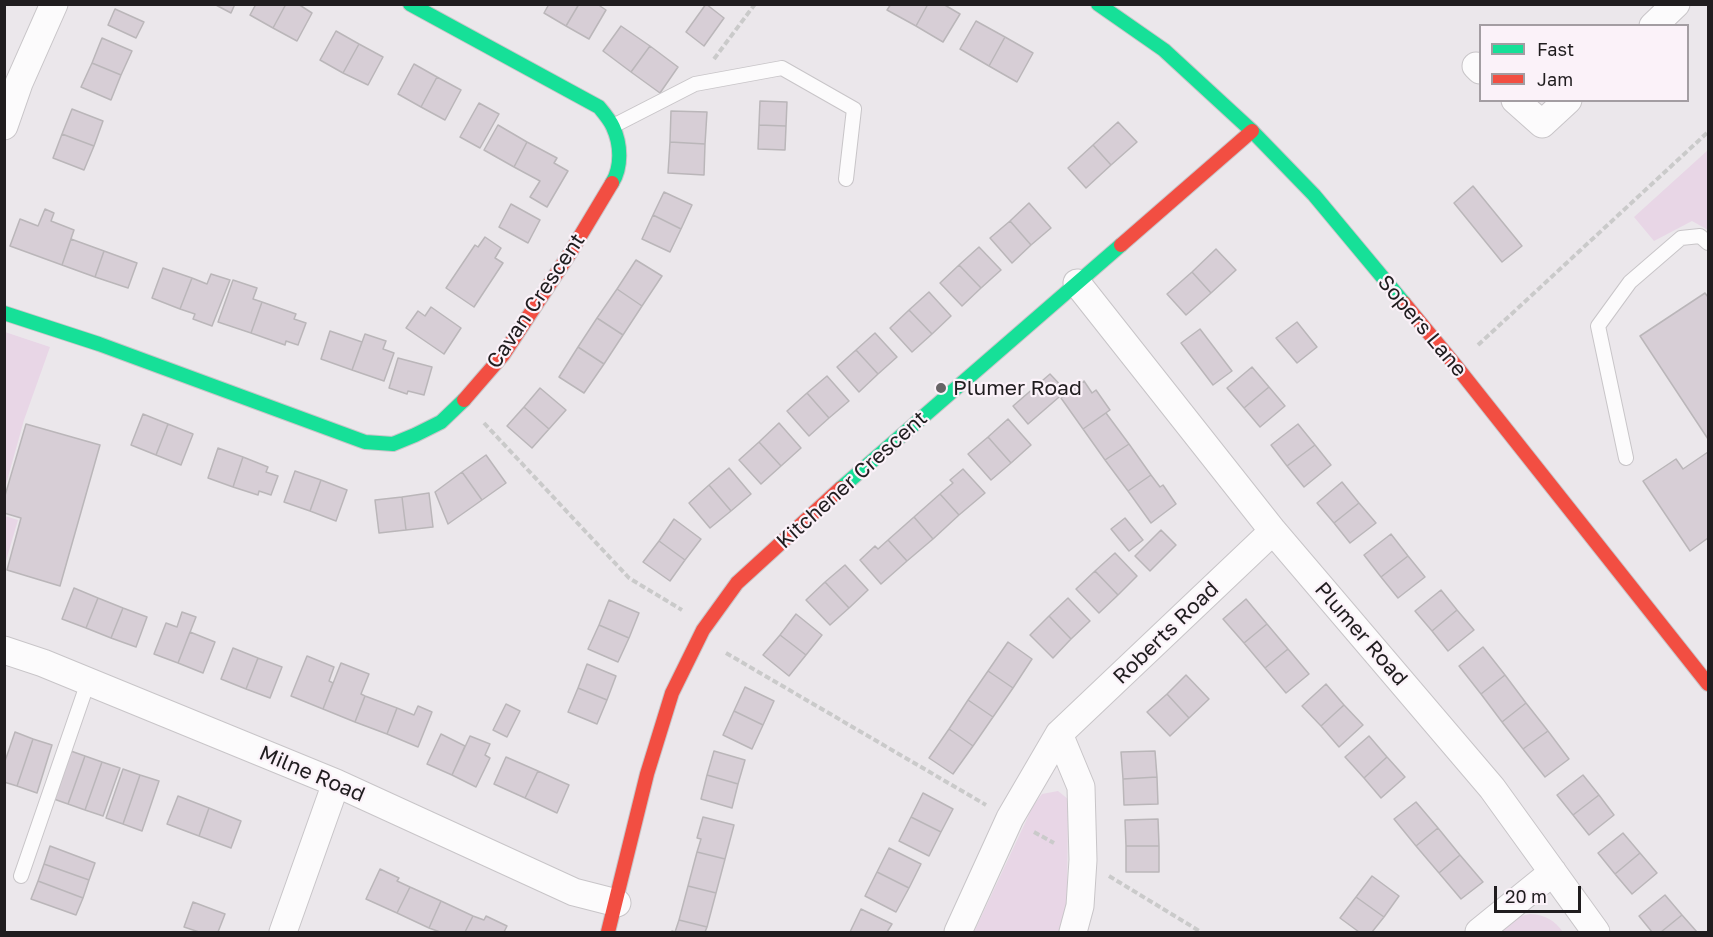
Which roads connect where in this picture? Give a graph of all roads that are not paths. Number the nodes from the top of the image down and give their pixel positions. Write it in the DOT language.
graph roads {
  1 [pos="54,4"];
  2 [pos="410,4"];
  3 [pos="1098,4"];
  4 [pos="1676,4"];
  5 [pos="1655,24"];
  6 [pos="12,79"];
  7 [pos="1517,102"];
  8 [pos="1567,102"];
  9 [pos="4,126"];
  10 [pos="613,126"];
  11 [pos="1252,131"];
  12 [pos="846,179"];
  13 [pos="1708,243"];
  14 [pos="1077,283"];
  15 [pos="4,314"];
  16 [pos="1626,458"];
  17 [pos="1273,531"];
  18 [pos="4,650"];
  19 [pos="88,682"];
  20 [pos="1708,684"];
  21 [pos="1059,734"];
  22 [pos="336,783"];
  23 [pos="1553,872"];
  24 [pos="21,876"];
  25 [pos="617,903"];
  26 [pos="283,933"];
  27 [pos="608,933"];
  28 [pos="958,933"];
  29 [pos="1072,933"];
  30 [pos="1479,933"];
  31 [pos="1596,933"];
  1 -- 6 [label="street"];
  2 -- 10 [label="street, Cavan Crescent"];
  3 -- 11 [label="street, Sopers Lane"];
  4 -- 5 [label="street"];
  6 -- 9 [label="street"];
  7 -- 8 [label="street"];
  10 -- 12 [label="lane"];
  10 -- 15 [label="street, Cavan Crescent"];
  11 -- 14 [label="street, Kitchener Crescent"];
  11 -- 20 [label="street, Sopers Lane"];
  13 -- 16 [label="lane"];
  14 -- 17 [label="street, Plumer Road"];
  14 -- 25 [label="street, Kitchener Crescent"];
  17 -- 21 [label="street, Roberts Road"];
  17 -- 23 [label="street, Plumer Road"];
  18 -- 19 [label="street, Milne Road"];
  19 -- 22 [label="street, Milne Road"];
  19 -- 24 [label="lane"];
  21 -- 28 [label="street, Roberts Road"];
  21 -- 29 [label="street"];
  22 -- 25 [label="street, Milne Road"];
  22 -- 26 [label="street"];
  23 -- 30 [label="street"];
  23 -- 31 [label="street, Plumer Road"];
  25 -- 27 [label="street, Kitchener Crescent"];
}
